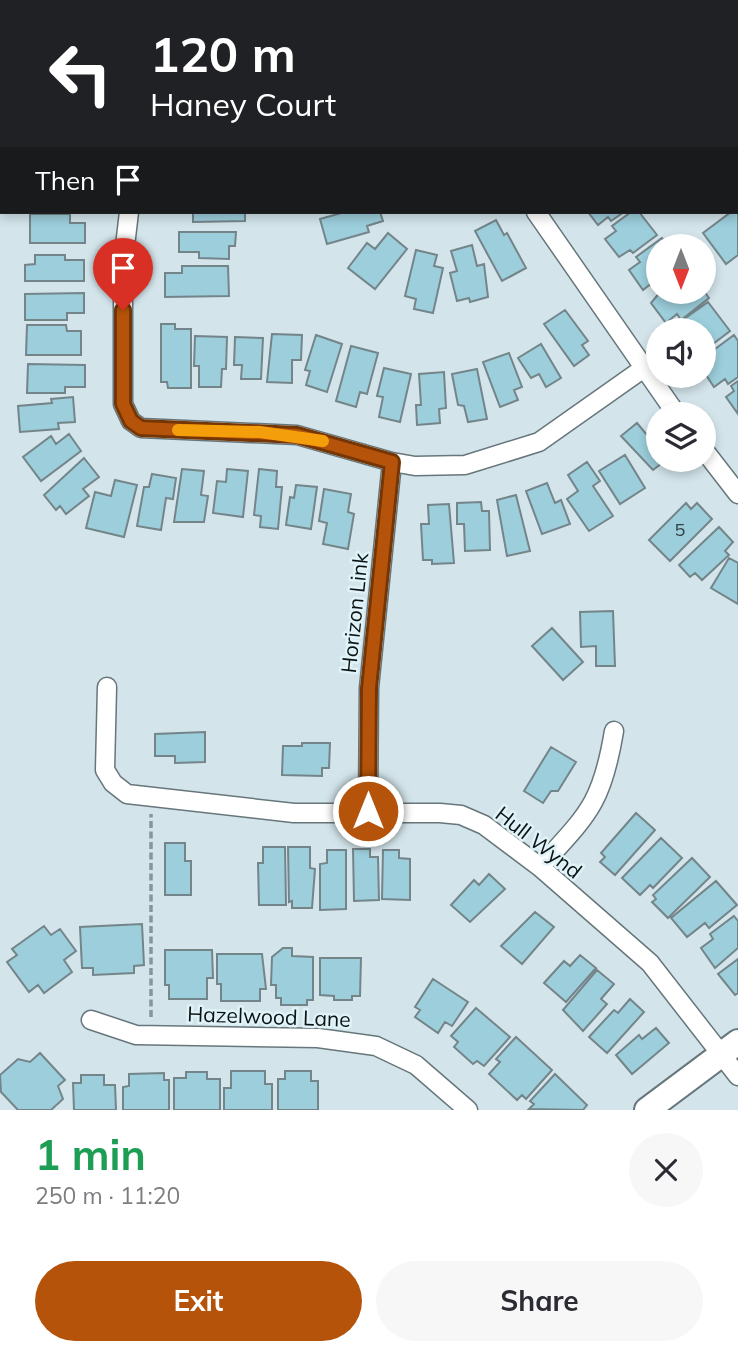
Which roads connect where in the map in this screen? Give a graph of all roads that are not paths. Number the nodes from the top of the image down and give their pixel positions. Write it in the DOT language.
graph roads {
  1 [pos="129,214"];
  2 [pos="537,214"];
  3 [pos="644,368"];
  4 [pos="668,402"];
  5 [pos="392,462"];
  6 [pos="716,466"];
  7 [pos="738,494"];
  8 [pos="107,687"];
  9 [pos="614,732"];
  10 [pos="368,811"];
  11 [pos="540,867"];
  12 [pos="92,1020"];
  13 [pos="730,1048"];
  14 [pos="738,1076"];
  15 [pos="468,1110"];
  16 [pos="647,1110"];
  1 -- 5 [label="street"];
  2 -- 3 [label="street"];
  3 -- 4 [label="street"];
  3 -- 5 [label="street"];
  5 -- 10 [label="street, Horizon Link"];
  6 -- 7 [label="street"];
  8 -- 10 [label="street, Hull Wynd"];
  9 -- 11 [label="street"];
  10 -- 11 [label="street, Hull Wynd"];
  11 -- 13 [label="street, Hull Wynd"];
  12 -- 15 [label="street, Hazelwood Lane"];
  13 -- 14 [label="street, Hull Wynd"];
  13 -- 16 [label="main road"];
}
